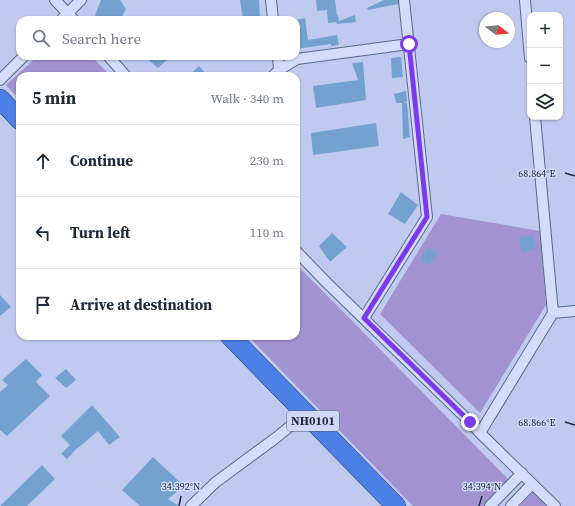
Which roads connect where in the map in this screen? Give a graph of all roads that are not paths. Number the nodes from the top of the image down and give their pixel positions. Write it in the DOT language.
graph roads {
  1 [pos="55,0"];
  2 [pos="81,0"];
  3 [pos="271,0"];
  4 [pos="404,0"];
  5 [pos="525,0"];
  6 [pos="67,16"];
  7 [pos="69,16"];
  8 [pos="273,16"];
  9 [pos="409,44"];
  10 [pos="529,48"];
  11 [pos="300,59"];
  12 [pos="20,60"];
  13 [pos="112,60"];
  14 [pos="278,60"];
  15 [pos="296,60"];
  16 [pos="122,72"];
  17 [pos="276,72"];
  18 [pos="278,72"];
  19 [pos="0,80"];
  20 [pos="0,100"];
  21 [pos="16,116"];
  22 [pos="535,120"];
  23 [pos="300,255"];
  24 [pos="575,311"];
  25 [pos="553,313"];
  26 [pos="364,318"];
  27 [pos="234,340"];
  28 [pos="306,413"];
  29 [pos="480,433"];
  30 [pos="522,473"];
  31 [pos="532,484"];
  32 [pos="191,506"];
  33 [pos="396,506"];
  34 [pos="490,506"];
  35 [pos="511,506"];
  36 [pos="555,506"];
  1 -- 6 [label="street"];
  2 -- 7 [label="street"];
  3 -- 8 [label="street"];
  4 -- 9 [label="street"];
  5 -- 10 [label="street"];
  9 -- 11 [label="street"];
  9 -- 26 [label="street"];
  12 -- 19 [label="street"];
  13 -- 16 [label="street"];
  14 -- 17 [label="street"];
  15 -- 18 [label="street"];
  20 -- 21 [label="highway"];
  22 -- 25 [label="street"];
  23 -- 26 [label="street"];
  24 -- 25 [label="street"];
  25 -- 29 [label="street"];
  26 -- 29 [label="street"];
  27 -- 28 [label="highway, NH0101"];
  28 -- 32 [label="street"];
  28 -- 33 [label="highway, NH0101"];
  29 -- 30 [label="street"];
  30 -- 31 [label="street"];
  30 -- 34 [label="street"];
  31 -- 35 [label="street"];
  31 -- 36 [label="street"];
}
